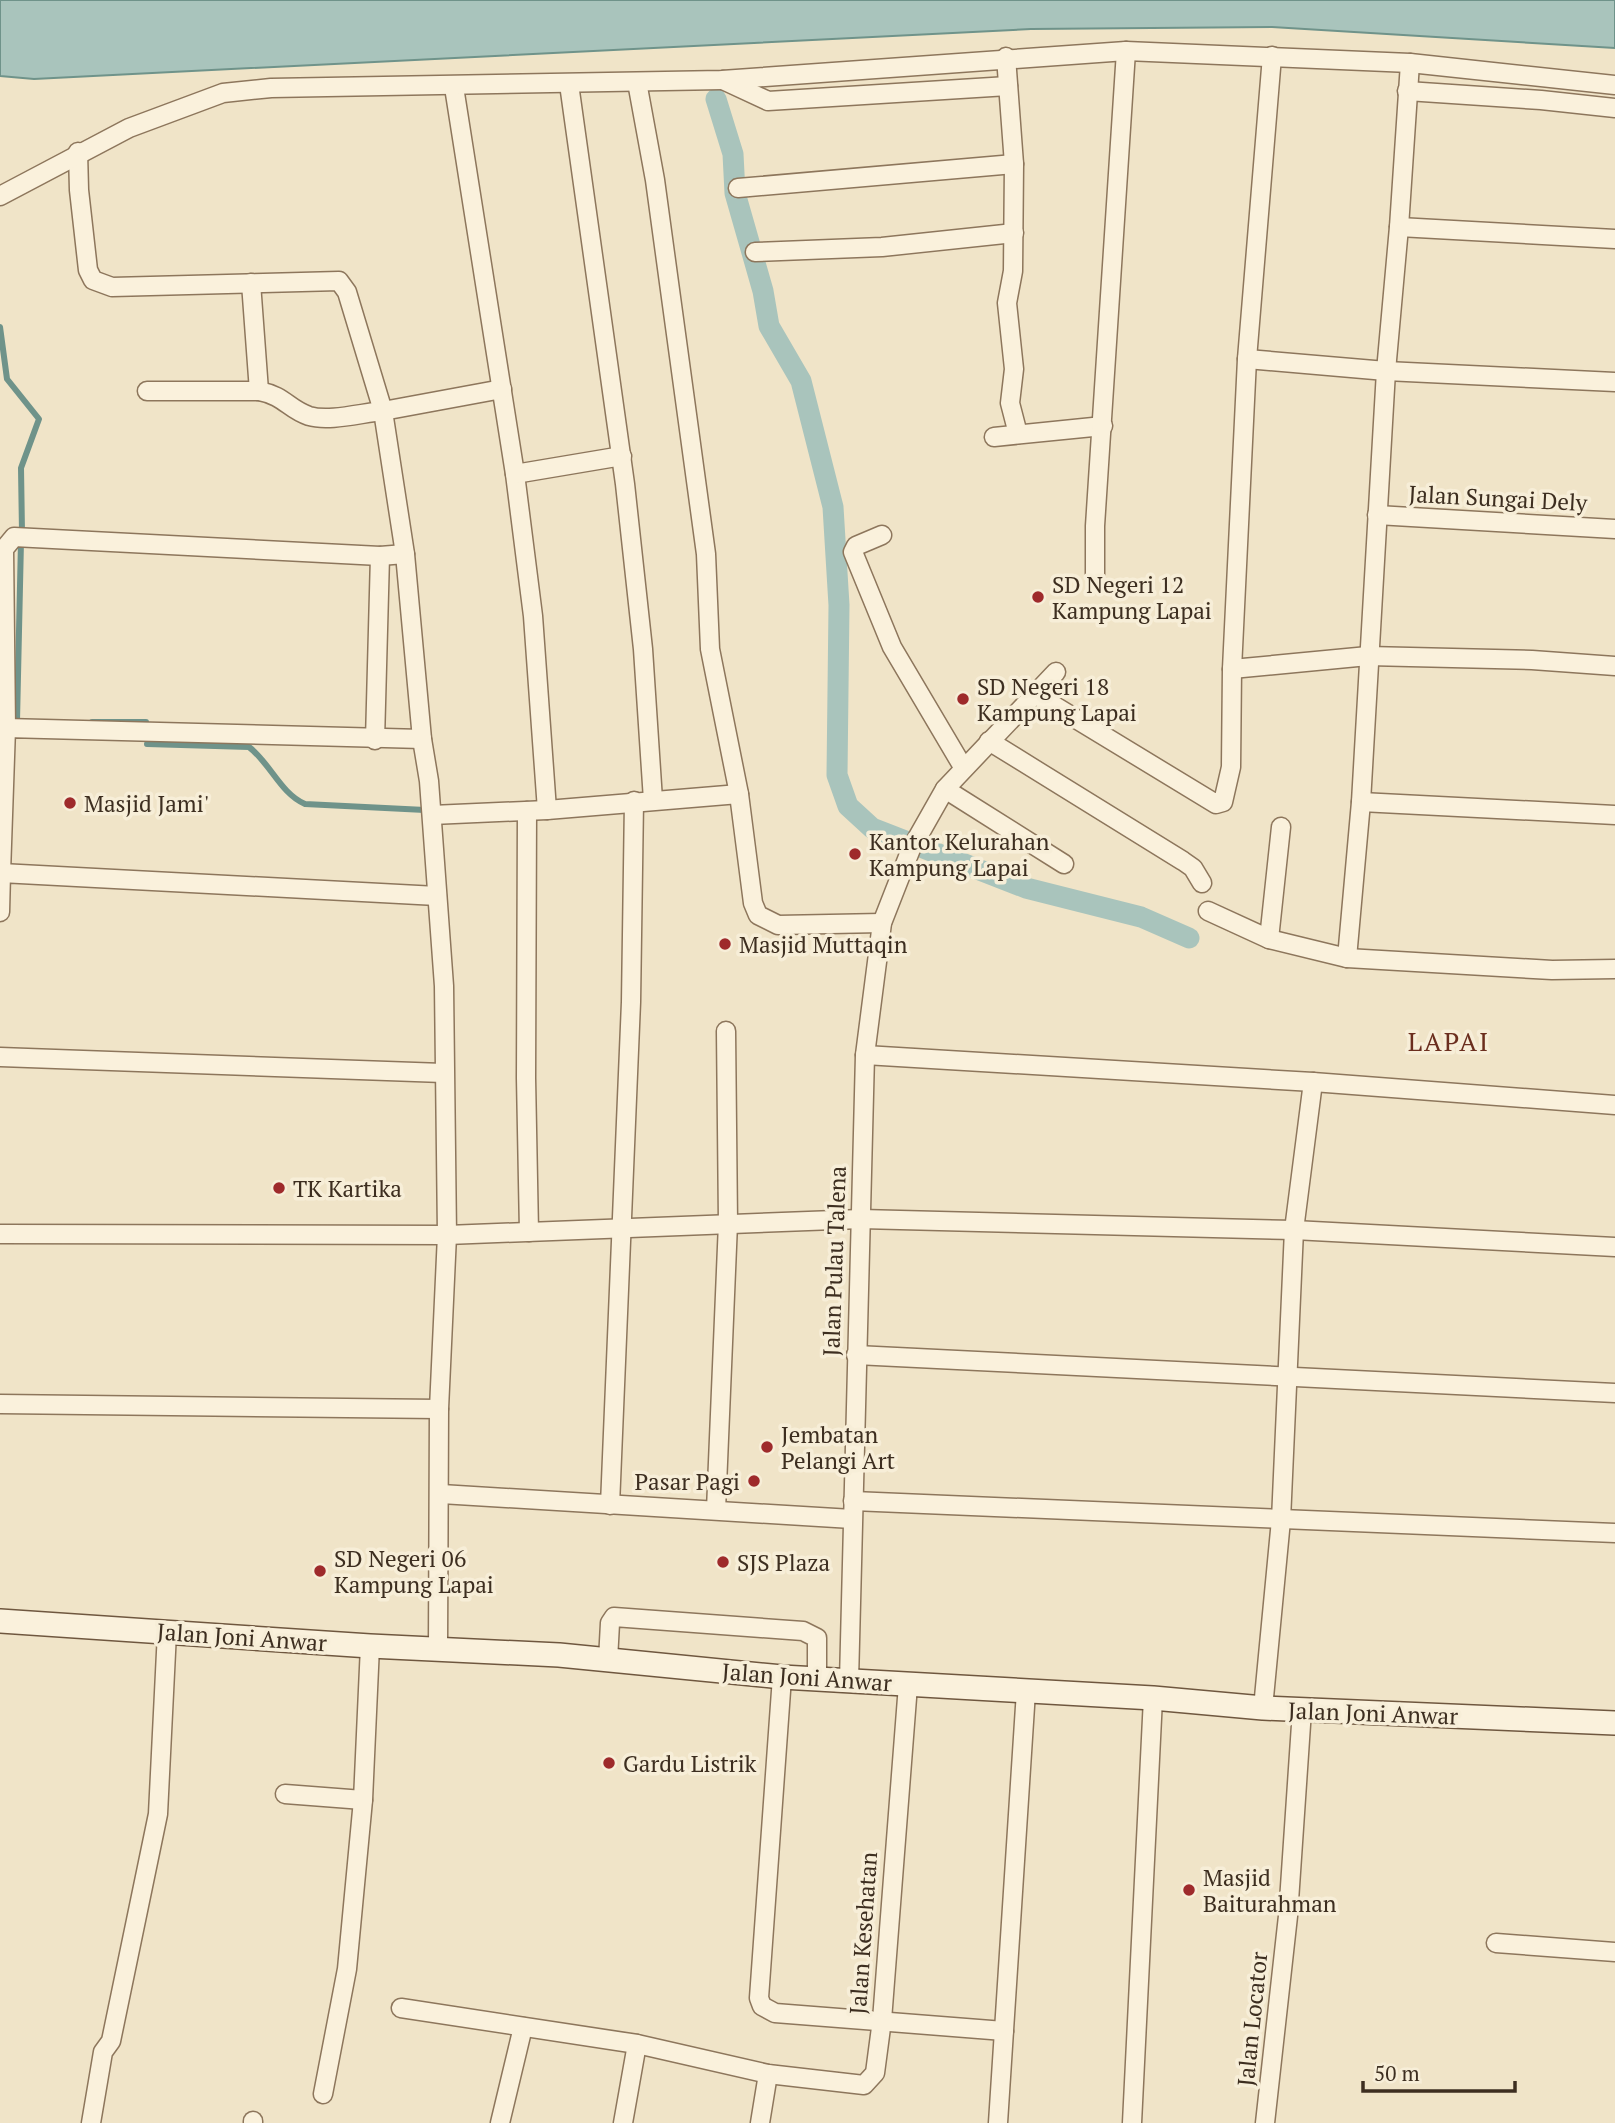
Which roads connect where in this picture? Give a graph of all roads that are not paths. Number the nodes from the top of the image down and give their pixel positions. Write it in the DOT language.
graph roads {
  1 [pos="1126,51"];
  2 [pos="1272,56"];
  3 [pos="1006,57"];
  4 [pos="1410,63"];
  5 [pos="722,80"];
  6 [pos="637,82"];
  7 [pos="569,84"];
  8 [pos="1615,85"];
  9 [pos="1008,86"];
  10 [pos="454,87"];
  11 [pos="1407,91"];
  12 [pos="1615,108"];
  13 [pos="78,152"];
  14 [pos="1013,164"];
  15 [pos="738,188"];
  16 [pos="0,195"];
  17 [pos="1399,227"];
  18 [pos="1014,233"];
  19 [pos="1615,239"];
  20 [pos="755,252"];
  21 [pos="251,283"];
  22 [pos="1247,359"];
  23 [pos="1386,371"];
  24 [pos="1615,382"];
  25 [pos="502,388"];
  26 [pos="147,391"];
  27 [pos="259,391"];
  28 [pos="383,411"];
  29 [pos="1102,426"];
  30 [pos="1018,434"];
  31 [pos="994,437"];
  32 [pos="622,456"];
  33 [pos="515,474"];
  34 [pos="1377,515"];
  35 [pos="1615,529"];
  36 [pos="882,535"];
  37 [pos="405,554"];
  38 [pos="380,556"];
  39 [pos="1095,575"];
  40 [pos="1368,656"];
  41 [pos="1615,666"];
  42 [pos="1232,670"];
  43 [pos="1056,671"];
  44 [pos="1035,694"];
  45 [pos="6,728"];
  46 [pos="422,739"];
  47 [pos="375,740"];
  48 [pos="989,741"];
  49 [pos="963,767"];
  50 [pos="945,789"];
  51 [pos="739,794"];
  52 [pos="653,800"];
  53 [pos="634,801"];
  54 [pos="1361,802"];
  55 [pos="547,810"];
  56 [pos="527,811"];
  57 [pos="432,815"];
  58 [pos="1615,815"];
  59 [pos="1281,827"];
  60 [pos="1064,864"];
  61 [pos="1,873"];
  62 [pos="1202,883"];
  63 [pos="437,896"];
  64 [pos="1208,911"];
  65 [pos="0,912"];
  66 [pos="882,923"];
  67 [pos="1269,939"];
  68 [pos="1347,958"];
  69 [pos="1615,969"];
  70 [pos="726,1031"];
  71 [pos="865,1055"];
  72 [pos="0,1057"];
  73 [pos="443,1073"];
  74 [pos="1313,1082"];
  75 [pos="1615,1105"];
  76 [pos="861,1219"];
  77 [pos="728,1223"];
  78 [pos="622,1226"];
  79 [pos="1294,1230"];
  80 [pos="529,1233"];
  81 [pos="0,1234"];
  82 [pos="447,1235"];
  83 [pos="1615,1247"];
  84 [pos="856,1355"];
  85 [pos="1290,1377"];
  86 [pos="1615,1393"];
  87 [pos="0,1404"];
  88 [pos="439,1409"];
  89 [pos="441,1494"];
  90 [pos="610,1504"];
  91 [pos="716,1510"];
  92 [pos="853,1510"];
  93 [pos="1281,1520"];
  94 [pos="1615,1533"];
  95 [pos="0,1621"];
  96 [pos="167,1632"];
  97 [pos="370,1646"];
  98 [pos="438,1648"];
  99 [pos="608,1660"];
  100 [pos="782,1677"];
  101 [pos="817,1679"];
  102 [pos="849,1681"];
  103 [pos="908,1685"];
  104 [pos="1026,1691"];
  105 [pos="1153,1698"];
  106 [pos="1263,1709"];
  107 [pos="1302,1710"];
  108 [pos="1615,1723"];
  109 [pos="285,1794"];
  110 [pos="363,1800"];
  111 [pos="1496,1943"];
  112 [pos="1615,1952"];
  113 [pos="401,2008"];
  114 [pos="883,2020"];
  115 [pos="523,2027"];
  116 [pos="1004,2031"];
  117 [pos="637,2044"];
  118 [pos="768,2074"];
  119 [pos="323,2094"];
  120 [pos="91,2123"];
  121 [pos="500,2123"];
  122 [pos="623,2123"];
  123 [pos="760,2123"];
  124 [pos="999,2123"];
  125 [pos="1132,2123"];
  126 [pos="1265,2123"];
  1 -- 2 [label="street"];
  1 -- 3 [label="street"];
  1 -- 29 [label="street"];
  2 -- 4 [label="street"];
  2 -- 22 [label="street"];
  3 -- 5 [label="street"];
  3 -- 9 [label="street"];
  4 -- 8 [label="street"];
  4 -- 11 [label="street"];
  5 -- 6 [label="street"];
  5 -- 9 [label="street"];
  6 -- 7 [label="street"];
  6 -- 51 [label="street"];
  7 -- 10 [label="street"];
  7 -- 32 [label="street"];
  9 -- 14 [label="street"];
  10 -- 13 [label="street"];
  10 -- 25 [label="street"];
  11 -- 12 [label="street"];
  11 -- 17 [label="street"];
  13 -- 16 [label="street"];
  13 -- 21 [label="street"];
  14 -- 15 [label="street"];
  14 -- 18 [label="street"];
  17 -- 19 [label="street"];
  17 -- 23 [label="street"];
  18 -- 20 [label="street"];
  18 -- 30 [label="street"];
  21 -- 27 [label="street"];
  21 -- 28 [label="street"];
  22 -- 23 [label="street"];
  22 -- 42 [label="street"];
  23 -- 24 [label="street"];
  23 -- 34 [label="street"];
  25 -- 28 [label="street"];
  25 -- 33 [label="street"];
  26 -- 27 [label="street"];
  27 -- 28 [label="street"];
  28 -- 37 [label="street"];
  29 -- 30 [label="street"];
  29 -- 39 [label="street"];
  30 -- 31 [label="street"];
  32 -- 33 [label="street"];
  32 -- 52 [label="street"];
  33 -- 55 [label="street"];
  34 -- 35 [label="street, Jalan Sungai Dely"];
  34 -- 40 [label="street"];
  36 -- 49 [label="street"];
  37 -- 38 [label="street"];
  37 -- 46 [label="street"];
  38 -- 45 [label="street"];
  38 -- 47 [label="street"];
  40 -- 41 [label="street"];
  40 -- 42 [label="street"];
  40 -- 54 [label="street"];
  42 -- 44 [label="street"];
  43 -- 44 [label="street"];
  44 -- 48 [label="street"];
  45 -- 47 [label="street"];
  45 -- 61 [label="street"];
  46 -- 47 [label="street"];
  46 -- 57 [label="street"];
  48 -- 49 [label="street"];
  48 -- 62 [label="street"];
  49 -- 50 [label="street"];
  50 -- 60 [label="street"];
  50 -- 66 [label="street, Jalan Pulau Talena"];
  51 -- 52 [label="street"];
  51 -- 66 [label="street"];
  52 -- 53 [label="street"];
  53 -- 55 [label="street"];
  53 -- 78 [label="street"];
  54 -- 58 [label="street"];
  54 -- 68 [label="street"];
  55 -- 56 [label="street"];
  56 -- 57 [label="street"];
  56 -- 80 [label="street"];
  57 -- 63 [label="street"];
  59 -- 67 [label="street"];
  61 -- 63 [label="street"];
  61 -- 65 [label="street"];
  63 -- 73 [label="street"];
  64 -- 67 [label="street"];
  66 -- 71 [label="street, Jalan Pulau Talena"];
  67 -- 68 [label="street"];
  68 -- 69 [label="street"];
  70 -- 77 [label="street"];
  71 -- 74 [label="street"];
  71 -- 76 [label="street, Jalan Pulau Talena"];
  72 -- 73 [label="street"];
  73 -- 82 [label="street"];
  74 -- 75 [label="street"];
  74 -- 79 [label="street"];
  76 -- 77 [label="street"];
  76 -- 79 [label="street"];
  76 -- 84 [label="street, Jalan Pulau Talena"];
  77 -- 78 [label="street"];
  77 -- 91 [label="street"];
  78 -- 80 [label="street"];
  78 -- 90 [label="street"];
  79 -- 83 [label="street"];
  79 -- 85 [label="street"];
  80 -- 82 [label="street"];
  81 -- 82 [label="street"];
  82 -- 88 [label="street"];
  84 -- 85 [label="street"];
  84 -- 92 [label="street, Jalan Pulau Talena"];
  85 -- 86 [label="street"];
  85 -- 93 [label="street"];
  87 -- 88 [label="street"];
  88 -- 89 [label="street"];
  89 -- 90 [label="street"];
  89 -- 98 [label="street"];
  90 -- 91 [label="street"];
  91 -- 92 [label="street"];
  92 -- 93 [label="street"];
  92 -- 102 [label="street, Jalan Pulau Talena"];
  93 -- 94 [label="street"];
  93 -- 106 [label="street"];
  95 -- 96 [label="main road, Jalan Joni Anwar"];
  96 -- 97 [label="main road, Jalan Joni Anwar"];
  96 -- 120 [label="street"];
  97 -- 98 [label="main road, Jalan Joni Anwar"];
  97 -- 110 [label="street"];
  98 -- 99 [label="main road, Jalan Joni Anwar"];
  99 -- 100 [label="main road, Jalan Joni Anwar"];
  99 -- 101 [label="street"];
  100 -- 101 [label="main road, Jalan Joni Anwar"];
  100 -- 114 [label="street"];
  101 -- 102 [label="main road, Jalan Joni Anwar"];
  102 -- 103 [label="main road, Jalan Joni Anwar"];
  103 -- 104 [label="main road, Jalan Joni Anwar"];
  103 -- 114 [label="street, Jalan Kesehatan"];
  104 -- 105 [label="main road, Jalan Joni Anwar"];
  104 -- 116 [label="street"];
  105 -- 106 [label="main road, Jalan Joni Anwar"];
  105 -- 125 [label="street"];
  106 -- 107 [label="main road, Jalan Joni Anwar"];
  107 -- 108 [label="main road, Jalan Joni Anwar"];
  107 -- 126 [label="street, Jalan Locator"];
  109 -- 110 [label="street"];
  110 -- 119 [label="street"];
  111 -- 112 [label="street"];
  113 -- 115 [label="street"];
  114 -- 116 [label="street"];
  114 -- 118 [label="street, Jalan Kesehatan"];
  115 -- 117 [label="street"];
  115 -- 121 [label="street"];
  116 -- 124 [label="street"];
  117 -- 118 [label="street"];
  117 -- 122 [label="street"];
  118 -- 123 [label="street"];
}
